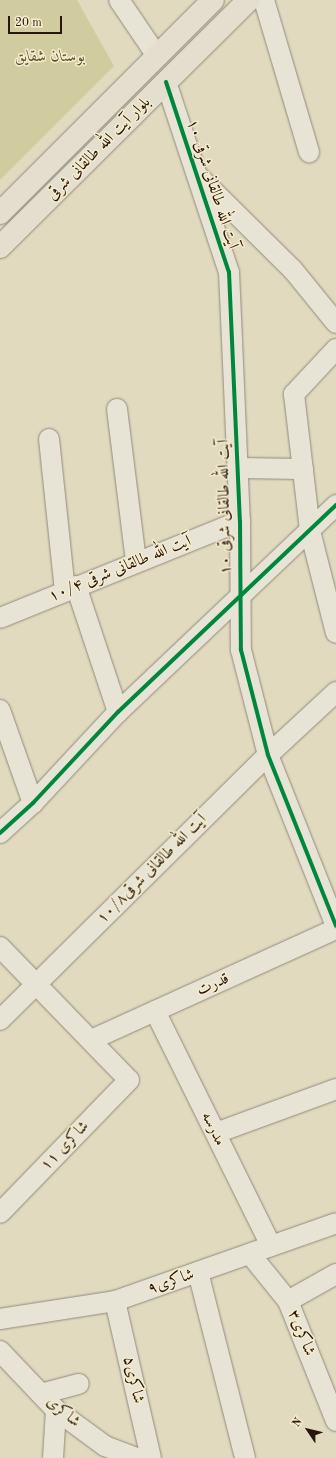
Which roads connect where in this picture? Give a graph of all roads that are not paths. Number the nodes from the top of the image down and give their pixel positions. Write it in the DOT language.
graph roads {
  1 [pos="119,0"];
  2 [pos="213,0"];
  3 [pos="249,0"];
  4 [pos="264,0"];
  5 [pos="157,56"];
  6 [pos="166,82"];
  7 [pos="309,152"];
  8 [pos="196,174"];
  9 [pos="0,213"];
  10 [pos="0,247"];
  11 [pos="336,322"];
  12 [pos="336,349"];
  13 [pos="117,409"];
  14 [pos="49,439"];
  15 [pos="237,468"];
  16 [pos="303,469"];
  17 [pos="336,505"];
  18 [pos="240,521"];
  19 [pos="310,531"];
  20 [pos="136,562"];
  21 [pos="71,588"];
  22 [pos="238,600"];
  23 [pos="0,618"];
  24 [pos="336,633"];
  25 [pos="336,692"];
  26 [pos="0,710"];
  27 [pos="118,712"];
  28 [pos="268,755"];
  29 [pos="33,803"];
  30 [pos="0,834"];
  31 [pos="336,926"];
  32 [pos="336,929"];
  33 [pos="0,947"];
  34 [pos="36,984"];
  35 [pos="155,1011"];
  36 [pos="0,1020"];
  37 [pos="91,1040"];
  38 [pos="336,1089"];
  39 [pos="216,1133"];
  40 [pos="0,1212"];
  41 [pos="336,1223"];
  42 [pos="271,1246"];
  43 [pos="250,1254"];
  44 [pos="198,1272"];
  45 [pos="336,1274"];
  46 [pos="288,1301"];
  47 [pos="115,1302"];
  48 [pos="0,1319"];
  49 [pos="0,1351"];
  50 [pos="80,1384"];
  51 [pos="41,1394"];
  52 [pos="56,1410"];
  53 [pos="336,1422"];
  54 [pos="105,1452"];
  55 [pos="53,1458"];
  56 [pos="137,1458"];
  57 [pos="151,1458"];
  58 [pos="245,1458"];
  1 -- 5 [label="street"];
  2 -- 5 [label="main road, بلوار آیت الله طالقانی شرقی"];
  3 -- 6 [label="main road, بلوار آیت الله طالقانی شرقی"];
  4 -- 7 [label="street"];
  5 -- 9 [label="main road, بلوار آیت الله طالقانی شرقی"];
  6 -- 8 [label="street, آیت الله طالقانی شرقی ۱۰"];
  6 -- 10 [label="main road, بلوار آیت الله طالقانی شرقی"];
  8 -- 11 [label="street"];
  8 -- 15 [label="street, آیت الله طالقانی شرقی ۱۰"];
  12 -- 16 [label="street"];
  13 -- 20 [label="street"];
  14 -- 21 [label="street"];
  15 -- 16 [label="street"];
  15 -- 18 [label="street, آیت الله طالقانی شرقی ۱۰"];
  16 -- 19 [label="street"];
  17 -- 19 [label="street"];
  18 -- 20 [label="street, آیت الله طالقانی شرقی ۱۰/۴"];
  18 -- 22 [label="street, آیت الله طالقانی شرقی ۱۰"];
  19 -- 22 [label="street"];
  19 -- 24 [label="street"];
  20 -- 21 [label="street, آیت الله طالقانی شرقی ۱۰/۴"];
  21 -- 23 [label="street, آیت الله طالقانی شرقی ۱۰/۴"];
  21 -- 27 [label="street"];
  22 -- 27 [label="street"];
  22 -- 28 [label="street, آیت الله طالقانی شرقی ۱۰"];
  25 -- 28 [label="street, آیت الله طالقانی شرقی۱۰/۸"];
  26 -- 29 [label="street"];
  27 -- 29 [label="street"];
  28 -- 31 [label="street, آیت الله طالقانی شرقی ۱۰"];
  28 -- 34 [label="street, آیت الله طالقانی شرقی۱۰/۸"];
  29 -- 30 [label="street"];
  32 -- 35 [label="street, قدرت"];
  33 -- 34 [label="street"];
  34 -- 36 [label="street, آیت الله طالقانی شرقی۱۰/۸"];
  34 -- 37 [label="street"];
  35 -- 37 [label="street, قدرت"];
  35 -- 39 [label="street, مدرسه"];
  37 -- 40 [label="street, شاکری ۱۱"];
  38 -- 39 [label="street"];
  39 -- 42 [label="street, مدرسه"];
  41 -- 42 [label="street, شاکری۹"];
  42 -- 43 [label="street, شاکری۹"];
  43 -- 44 [label="street, شاکری۹"];
  43 -- 46 [label="street, شاکری۳"];
  44 -- 47 [label="street, شاکری۹"];
  44 -- 58 [label="street"];
  45 -- 46 [label="street"];
  46 -- 53 [label="street, شاکری۳"];
  47 -- 48 [label="street, شاکری۹"];
  47 -- 57 [label="street, شاکری۵"];
  49 -- 51 [label="street, شاکری"];
  50 -- 51 [label="street"];
  51 -- 52 [label="street, شاکری"];
  52 -- 54 [label="street, شاکری"];
  52 -- 55 [label="street"];
  54 -- 56 [label="street, شاکری"];
}
